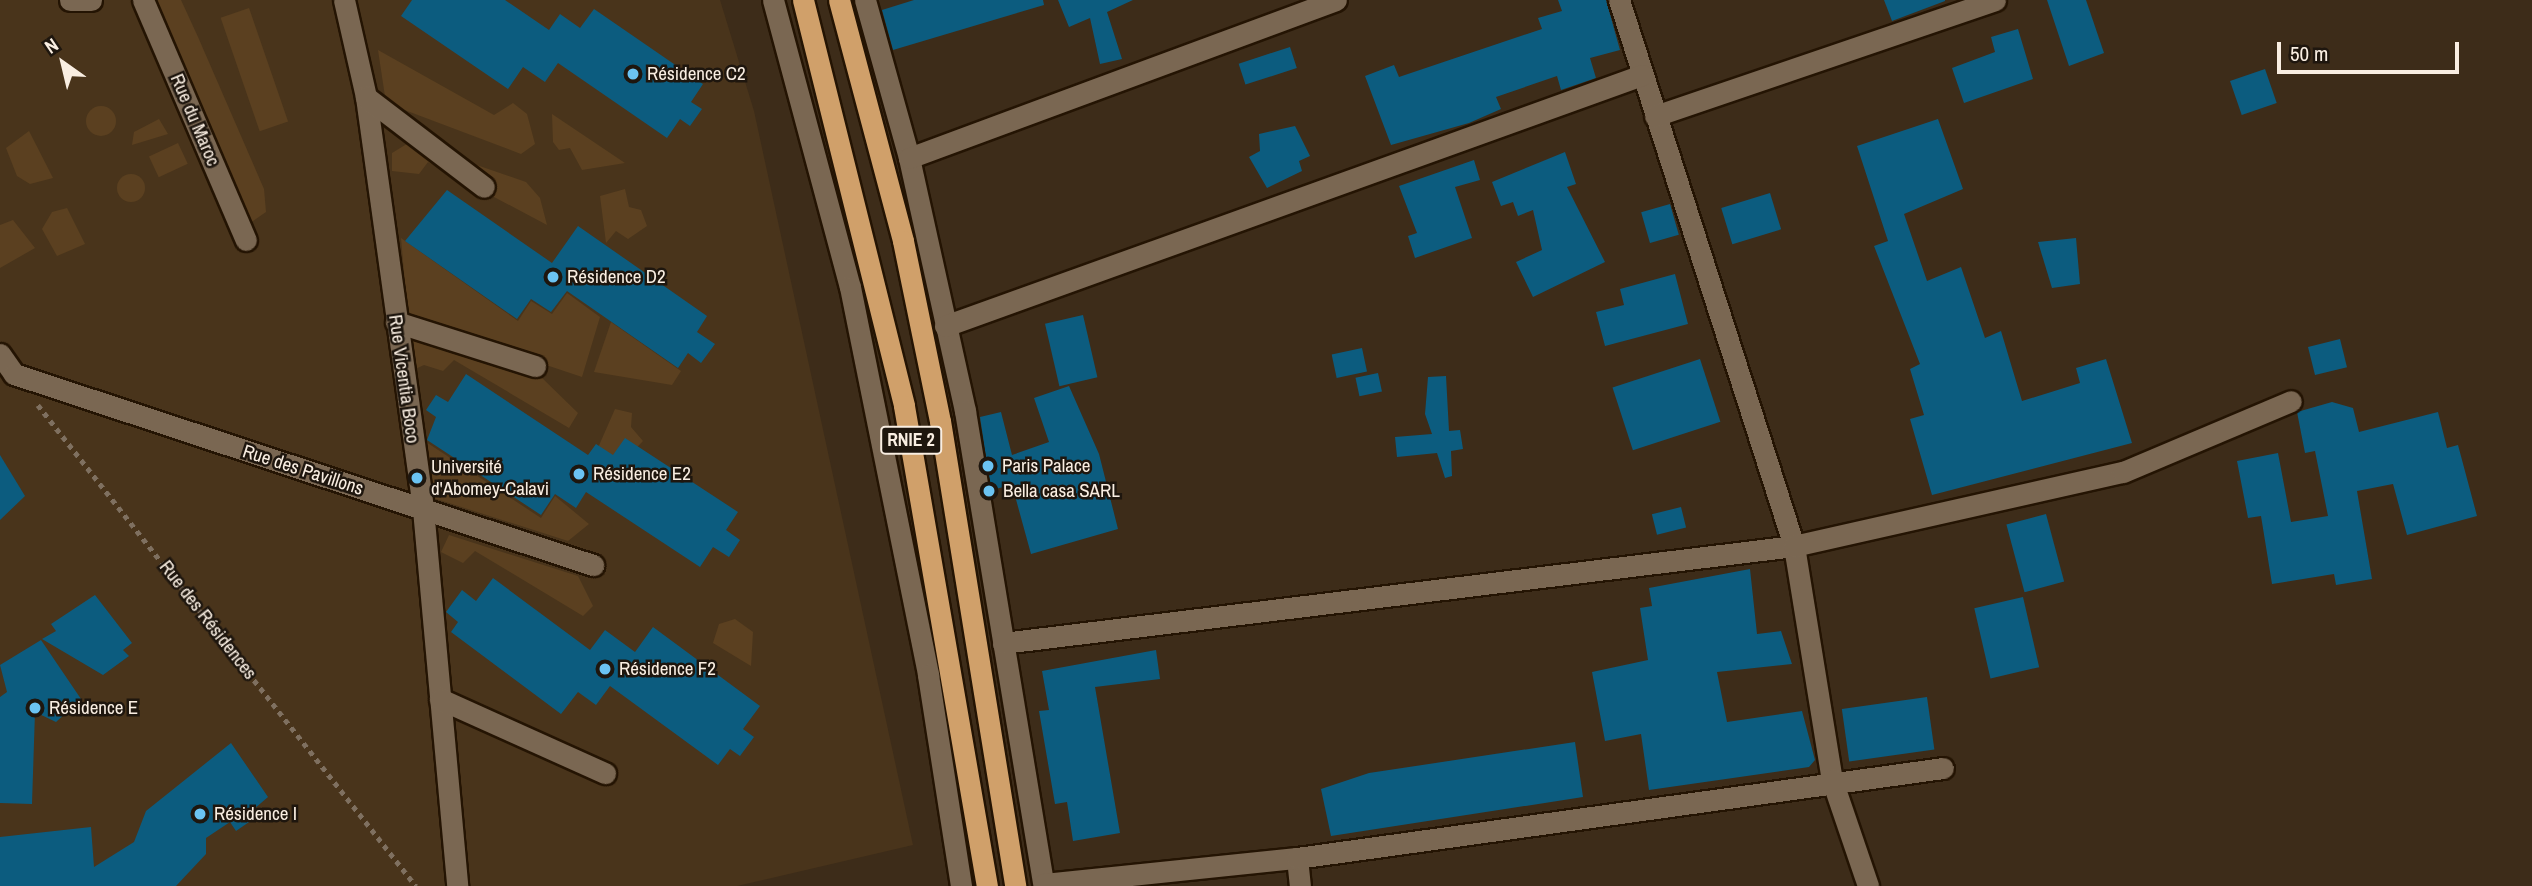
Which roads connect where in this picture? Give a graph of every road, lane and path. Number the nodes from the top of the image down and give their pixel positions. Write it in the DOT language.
graph roads {
  1 [pos="143,0"];
  2 [pos="344,0"];
  3 [pos="773,0"];
  4 [pos="803,0"];
  5 [pos="839,0"];
  6 [pos="865,0"];
  7 [pos="1336,0"];
  8 [pos="1619,0"];
  9 [pos="1995,0"];
  10 [pos="1642,75"];
  11 [pos="366,97"];
  12 [pos="1655,116"];
  13 [pos="908,158"];
  14 [pos="484,187"];
  15 [pos="246,240"];
  16 [pos="396,322"];
  17 [pos="945,326"];
  18 [pos="0,354"];
  19 [pos="535,366"];
  20 [pos="14,374"];
  21 [pos="2291,401"];
  22 [pos="423,509"];
  23 [pos="1794,546"];
  24 [pos="593,565"];
  25 [pos="1003,643"];
  26 [pos="440,699"];
  27 [pos="1943,768"];
  28 [pos="605,773"];
  29 [pos="1832,780"];
  30 [pos="1297,858"];
  31 [pos="1044,885"];
  32 [pos="416,886"];
  33 [pos="457,886"];
  34 [pos="961,886"];
  35 [pos="987,886"];
  36 [pos="1015,886"];
  37 [pos="1300,886"];
  38 [pos="1868,886"];
  1 -- 15 [label="street, Rue du Maroc"];
  2 -- 11 [label="street, Rue Vicentia Boco"];
  3 -- 34 [label="street"];
  4 -- 35 [label="highway, RNIE 2 / RNIE 2"];
  5 -- 36 [label="highway, RNIE 2 / RNIE 2"];
  6 -- 13 [label="street"];
  7 -- 13 [label="street"];
  8 -- 10 [label="street"];
  9 -- 12 [label="street"];
  10 -- 12 [label="street"];
  10 -- 17 [label="street"];
  11 -- 14 [label="street"];
  11 -- 16 [label="street, Rue Vicentia Boco"];
  12 -- 23 [label="street"];
  13 -- 17 [label="street"];
  16 -- 19 [label="street"];
  16 -- 22 [label="street, Rue Vicentia Boco"];
  17 -- 25 [label="street"];
  18 -- 20 [label="street"];
  20 -- 22 [label="street, Rue des Pavillons"];
  20 -- 32 [label="path, Rue des Résidences"];
  21 -- 23 [label="street"];
  22 -- 24 [label="street, Rue des Pavillons"];
  22 -- 26 [label="street, Rue Vicentia Boco"];
  23 -- 25 [label="street"];
  23 -- 29 [label="street"];
  25 -- 31 [label="street"];
  26 -- 28 [label="street"];
  26 -- 33 [label="street, Rue Vicentia Boco"];
  27 -- 29 [label="street"];
  29 -- 30 [label="street"];
  29 -- 38 [label="street"];
  30 -- 31 [label="street"];
  30 -- 37 [label="street"];
}
